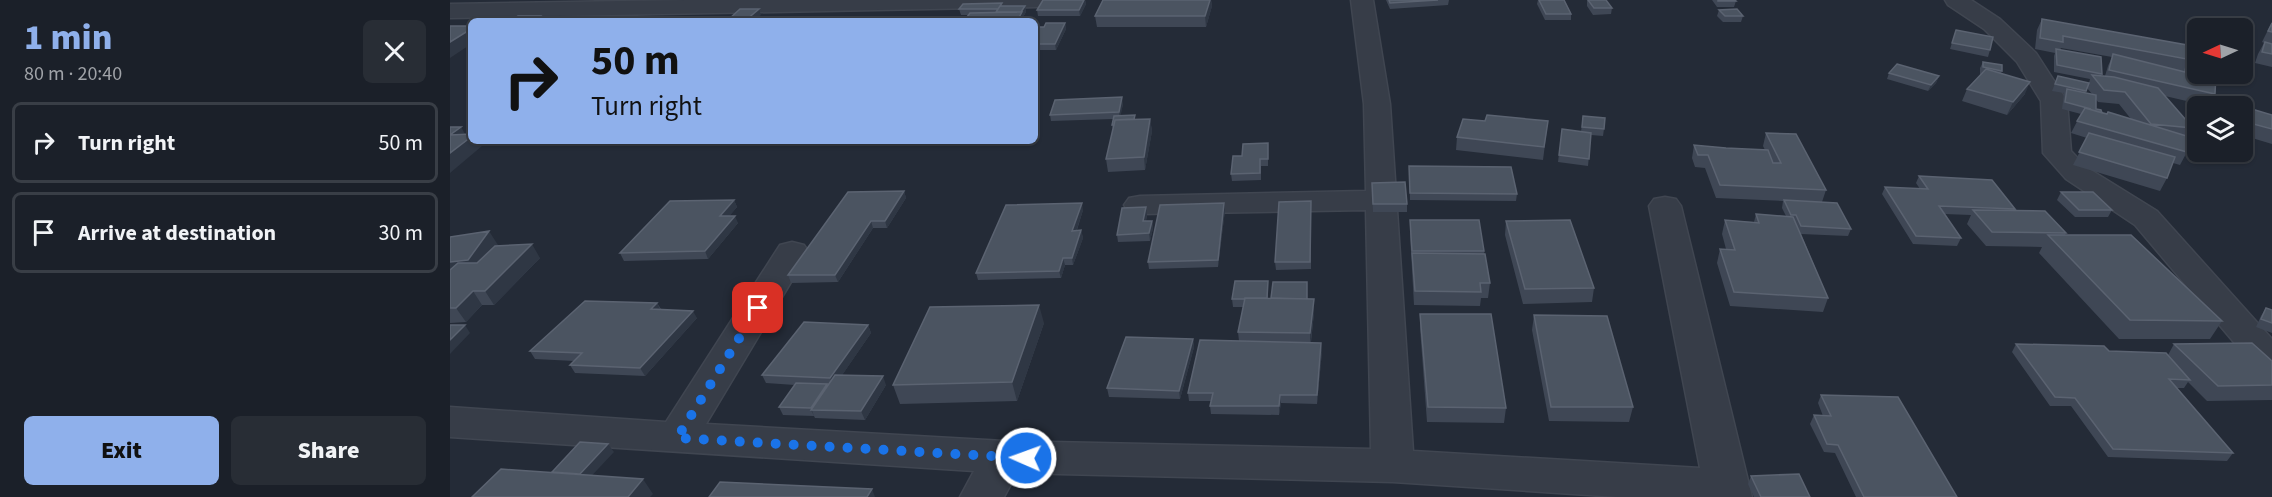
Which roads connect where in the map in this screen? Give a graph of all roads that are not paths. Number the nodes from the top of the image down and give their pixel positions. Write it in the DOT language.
graph roads {
  1 [pos="1037,0"];
  2 [pos="1362,0"];
  3 [pos="1956,0"];
  4 [pos="533,4"];
  5 [pos="620,9"];
  6 [pos="450,11"];
  7 [pos="606,18"];
  8 [pos="1383,200"];
  9 [pos="1140,205"];
  10 [pos="1665,206"];
  11 [pos="792,252"];
  12 [pos="2272,363"];
  13 [pos="450,422"];
  14 [pos="677,438"];
  15 [pos="1004,457"];
  16 [pos="1393,466"];
  17 [pos="1728,492"];
  18 [pos="982,497"];
  1 -- 5 [label="street"];
  2 -- 8 [label="street"];
  3 -- 12 [label="street"];
  4 -- 5 [label="street"];
  4 -- 6 [label="street"];
  5 -- 7 [label="street"];
  8 -- 9 [label="street"];
  8 -- 16 [label="street"];
  10 -- 17 [label="street"];
  11 -- 14 [label="street"];
  13 -- 14 [label="street"];
  14 -- 15 [label="street"];
  15 -- 16 [label="street"];
  15 -- 18 [label="street"];
  16 -- 17 [label="street"];
}
